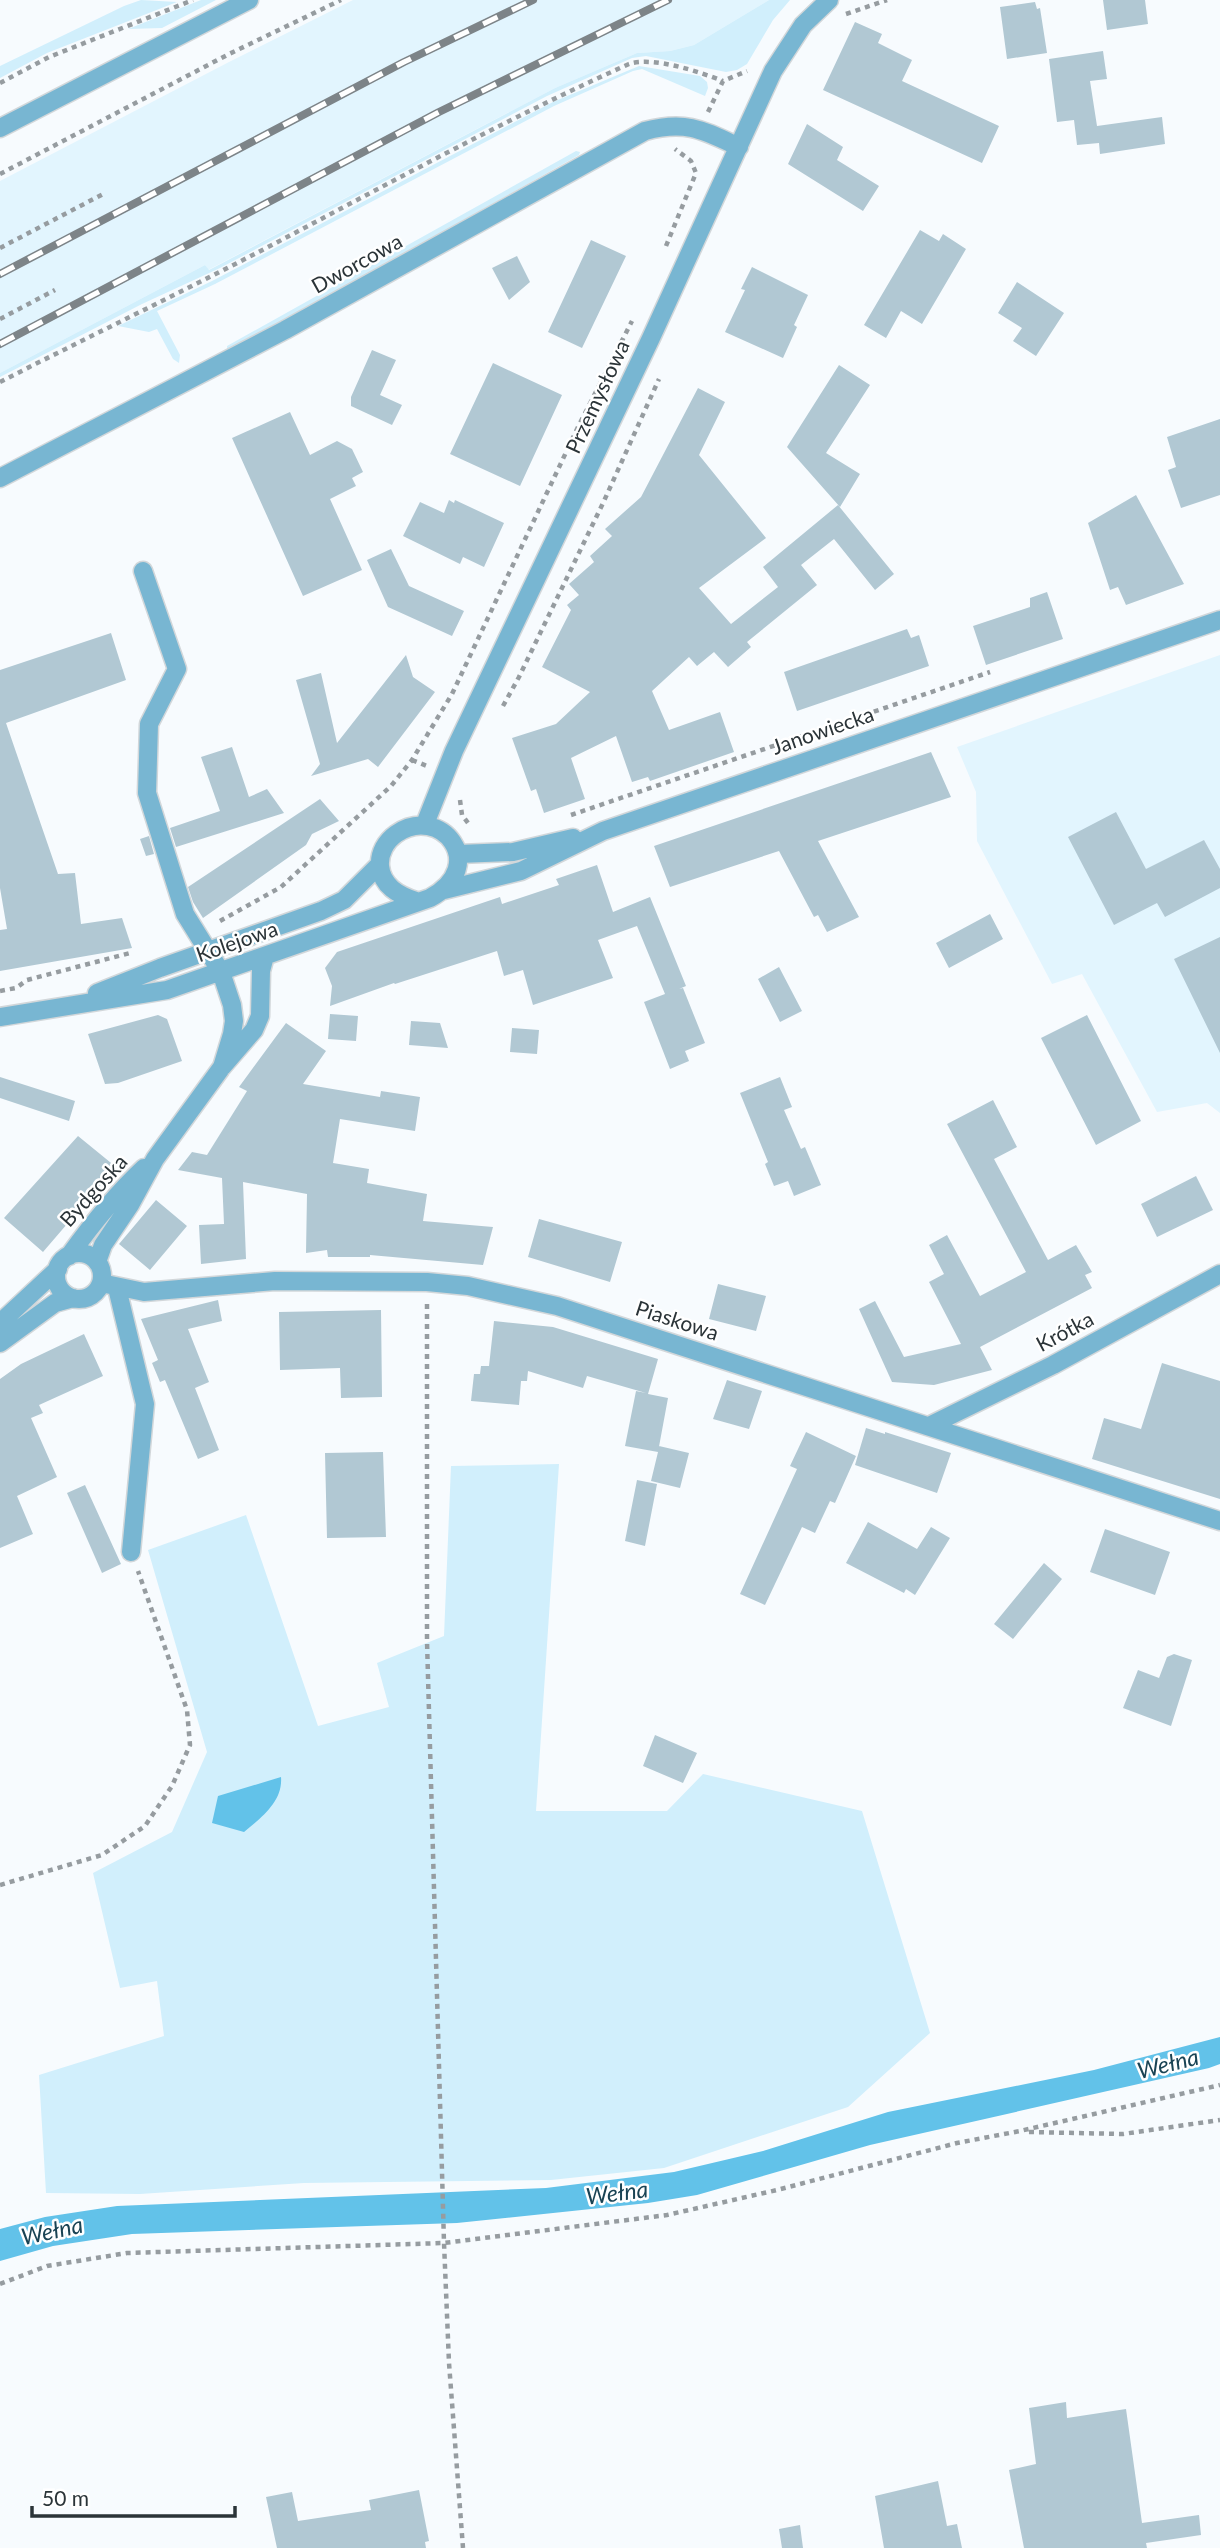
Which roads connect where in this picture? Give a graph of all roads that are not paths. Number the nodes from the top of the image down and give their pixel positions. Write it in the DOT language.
graph roads {
  1 [pos="249,0"];
  2 [pos="829,0"];
  3 [pos="0,128"];
  4 [pos="739,148"];
  5 [pos="0,478"];
  6 [pos="143,571"];
  7 [pos="1220,620"];
  8 [pos="425,824"];
  9 [pos="603,831"];
  10 [pos="459,854"];
  11 [pos="380,864"];
  12 [pos="444,890"];
  13 [pos="416,901"];
  14 [pos="209,951"];
  15 [pos="265,956"];
  16 [pos="221,972"];
  17 [pos="68,1005"];
  18 [pos="0,1017"];
  19 [pos="222,1067"];
  20 [pos="155,1159"];
  21 [pos="63,1262"];
  22 [pos="97,1262"];
  23 [pos="1220,1274"];
  24 [pos="109,1285"];
  25 [pos="73,1298"];
  26 [pos="0,1323"];
  27 [pos="0,1343"];
  28 [pos="929,1426"];
  29 [pos="1220,1521"];
  30 [pos="131,1552"];
  1 -- 3 [label="street"];
  2 -- 4 [label="street, Przemysłowa"];
  4 -- 5 [label="street, Dworcowa"];
  4 -- 8 [label="street, Przemysłowa"];
  6 -- 14 [label="street, Bydgoska"];
  7 -- 9 [label="street, Janowiecka"];
  8 -- 10 [label="street"];
  8 -- 11 [label="street"];
  9 -- 10 [label="street"];
  9 -- 12 [label="street, Janowiecka"];
  10 -- 12 [label="street"];
  11 -- 13 [label="street"];
  11 -- 14 [label="street, Kolejowa"];
  12 -- 13 [label="street"];
  13 -- 15 [label="street, Kolejowa"];
  14 -- 16 [label="street, Bydgoska"];
  14 -- 17 [label="street, Kolejowa"];
  15 -- 16 [label="street, Kolejowa"];
  15 -- 19 [label="street, Bydgoska"];
  16 -- 17 [label="street, Kolejowa"];
  16 -- 19 [label="street, Bydgoska"];
  17 -- 18 [label="street, Kolejowa"];
  19 -- 20 [label="street, Bydgoska"];
  20 -- 21 [label="street, Bydgoska"];
  20 -- 22 [label="street, Bydgoska"];
  21 -- 22 [label="street"];
  21 -- 25 [label="street"];
  21 -- 26 [label="street, Bydgoska"];
  22 -- 24 [label="street"];
  23 -- 28 [label="street, Krótka"];
  24 -- 25 [label="street"];
  24 -- 28 [label="street, Piaskowa"];
  24 -- 30 [label="street"];
  25 -- 27 [label="street"];
  28 -- 29 [label="street, Piaskowa"];
}
